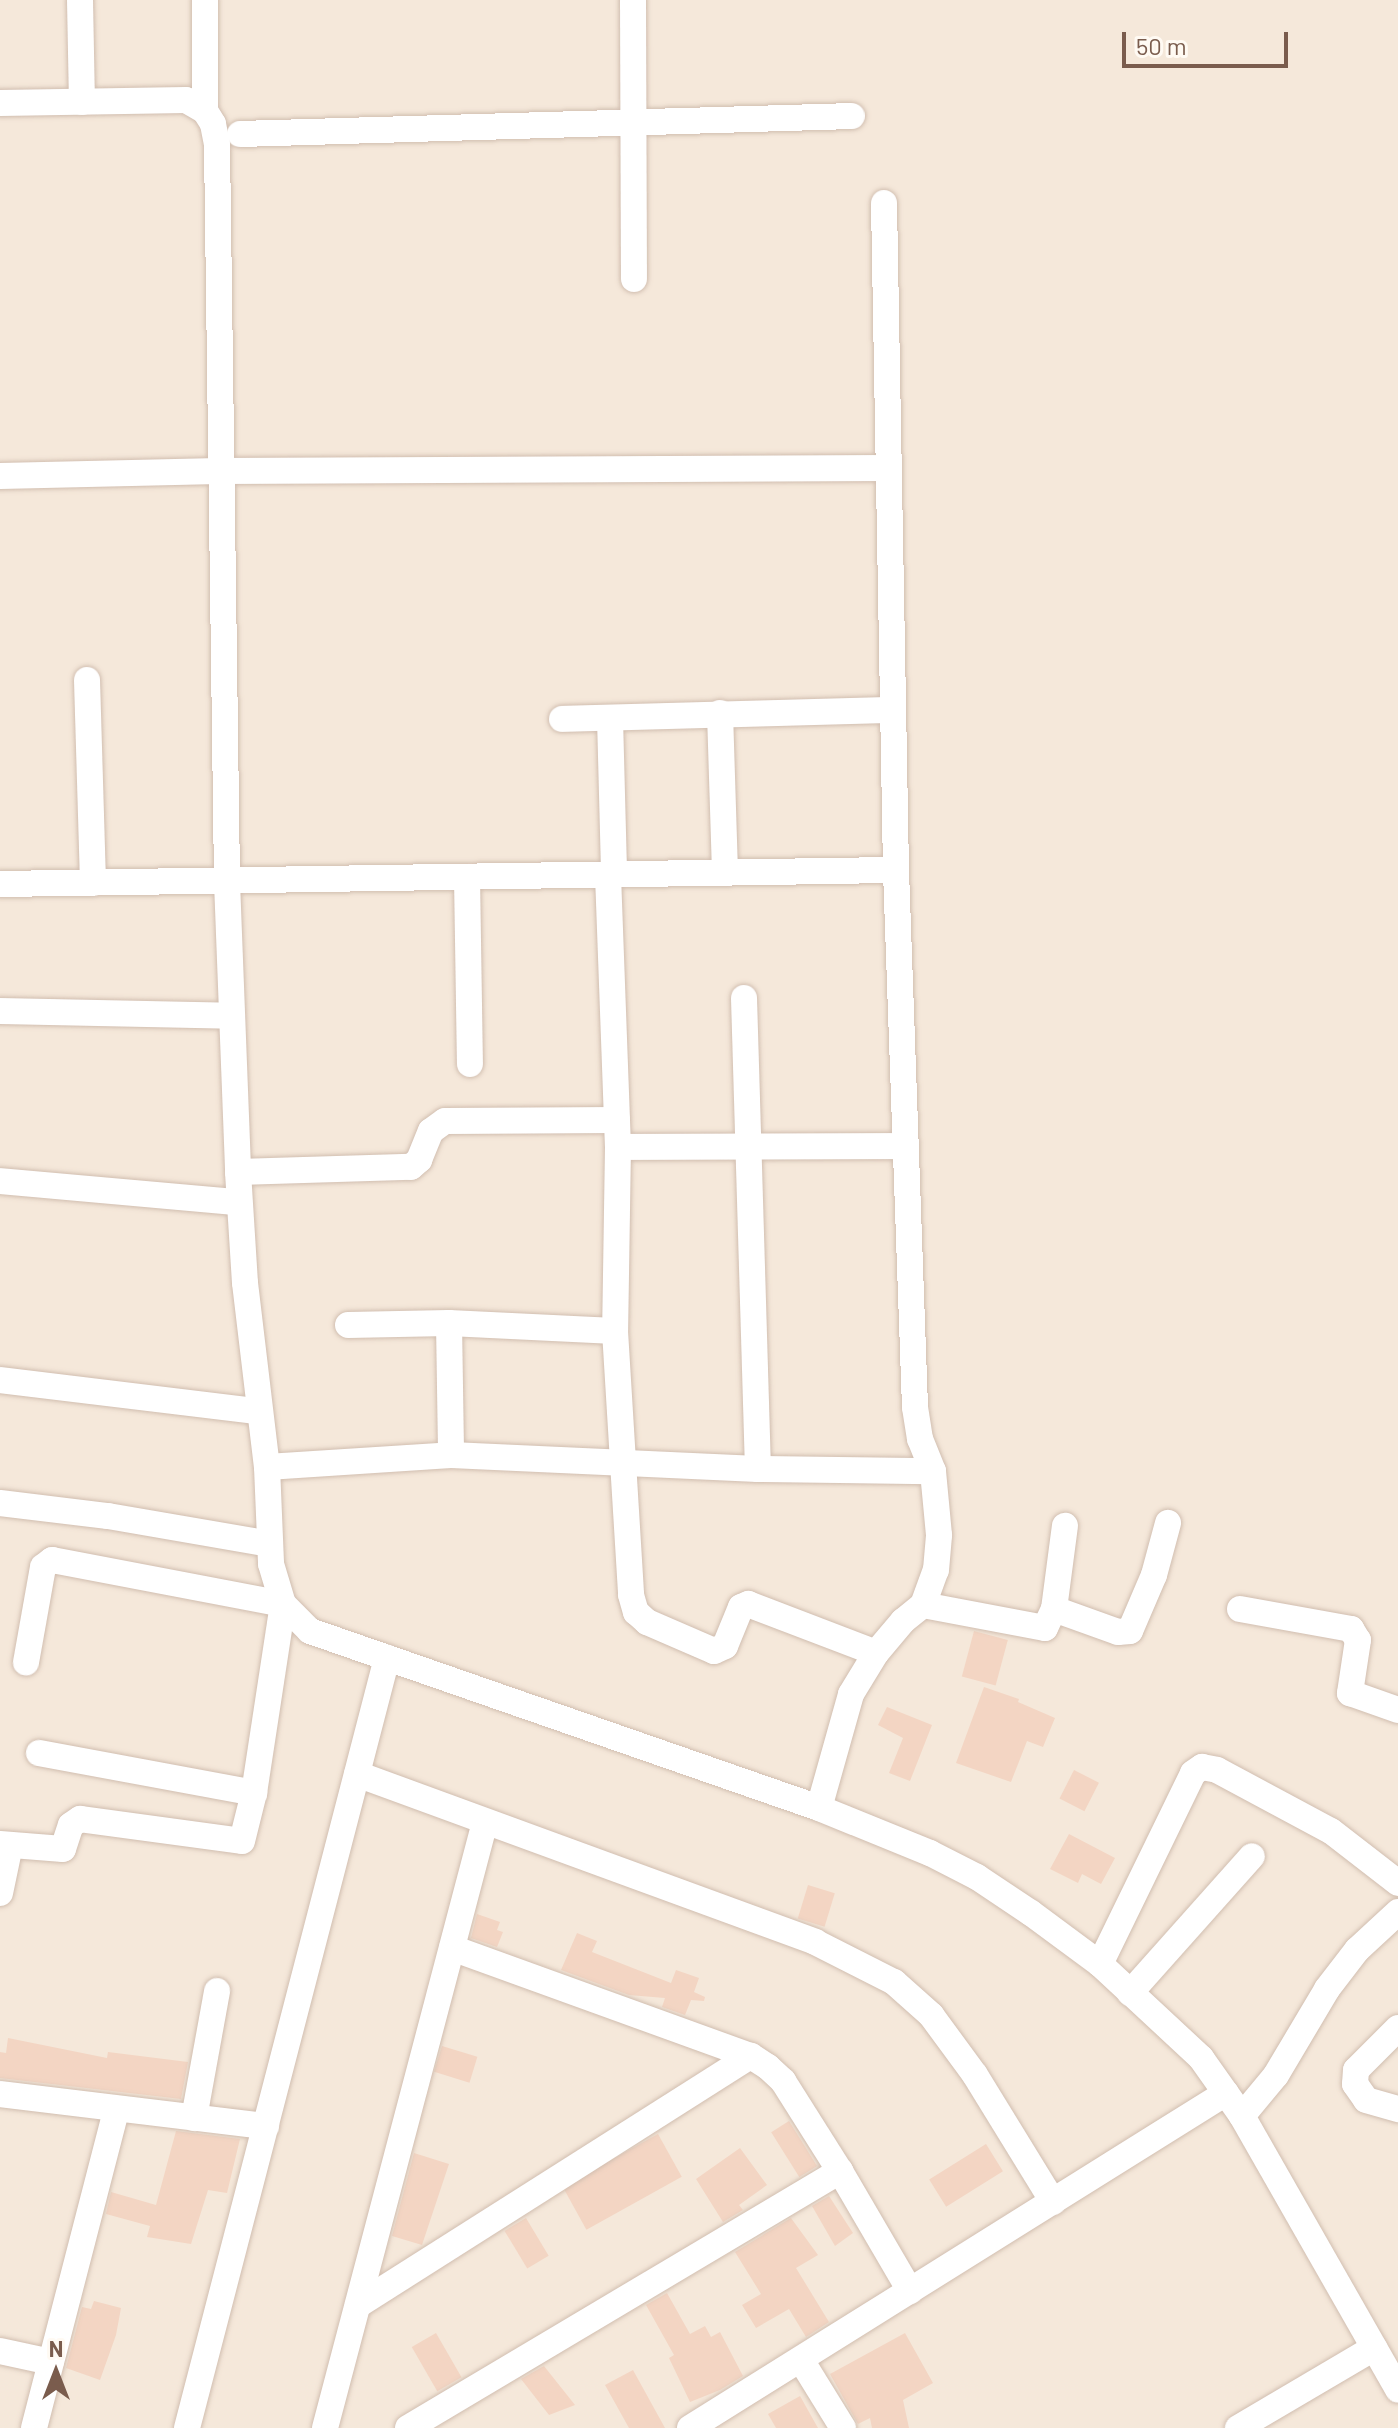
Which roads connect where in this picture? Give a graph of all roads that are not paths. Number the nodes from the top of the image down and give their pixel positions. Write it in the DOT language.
graph roads {
  1 [pos="80,0"];
  2 [pos="205,0"];
  3 [pos="633,0"];
  4 [pos="82,102"];
  5 [pos="0,103"];
  6 [pos="205,111"];
  7 [pos="852,116"];
  8 [pos="634,124"];
  9 [pos="240,134"];
  10 [pos="884,203"];
  11 [pos="634,279"];
  12 [pos="889,468"];
  13 [pos="219,471"];
  14 [pos="0,476"];
  15 [pos="87,680"];
  16 [pos="893,710"];
  17 [pos="720,713"];
  18 [pos="610,718"];
  19 [pos="562,719"];
  20 [pos="896,870"];
  21 [pos="725,871"];
  22 [pos="611,875"];
  23 [pos="467,877"];
  24 [pos="227,882"];
  25 [pos="93,883"];
  26 [pos="0,884"];
  27 [pos="744,998"];
  28 [pos="0,1011"];
  29 [pos="231,1016"];
  30 [pos="470,1064"];
  31 [pos="617,1120"];
  32 [pos="749,1146"];
  33 [pos="906,1146"];
  34 [pos="618,1147"];
  35 [pos="238,1172"];
  36 [pos="0,1181"];
  37 [pos="236,1202"];
  38 [pos="449,1323"];
  39 [pos="348,1325"];
  40 [pos="615,1331"];
  41 [pos="0,1380"];
  42 [pos="258,1411"];
  43 [pos="451,1455"];
  44 [pos="623,1463"];
  45 [pos="267,1467"];
  46 [pos="758,1469"];
  47 [pos="933,1471"];
  48 [pos="0,1503"];
  49 [pos="1168,1523"];
  50 [pos="1065,1526"];
  51 [pos="270,1544"];
  52 [pos="283,1604"];
  53 [pos="923,1605"];
  54 [pos="1054,1609"];
  55 [pos="1240,1609"];
  56 [pos="876,1653"];
  57 [pos="387,1658"];
  58 [pos="26,1662"];
  59 [pos="1398,1710"];
  60 [pos="39,1753"];
  61 [pos="357,1774"];
  62 [pos="254,1793"];
  63 [pos="819,1808"];
  64 [pos="485,1822"];
  65 [pos="5,1844"];
  66 [pos="1252,1856"];
  67 [pos="1398,1883"];
  68 [pos="0,1893"];
  69 [pos="1398,1912"];
  70 [pos="452,1948"];
  71 [pos="1100,1964"];
  72 [pos="217,1991"];
  73 [pos="1130,1993"];
  74 [pos="1398,2028"];
  75 [pos="751,2056"];
  76 [pos="1226,2093"];
  77 [pos="0,2094"];
  78 [pos="1398,2109"];
  79 [pos="116,2110"];
  80 [pos="1242,2116"];
  81 [pos="194,2118"];
  82 [pos="266,2126"];
  83 [pos="840,2171"];
  84 [pos="1053,2202"];
  85 [pos="910,2291"];
  86 [pos="358,2305"];
  87 [pos="1374,2348"];
  88 [pos="0,2351"];
  89 [pos="801,2360"];
  90 [pos="51,2362"];
  91 [pos="1398,2390"];
  92 [pos="34,2428"];
  93 [pos="187,2428"];
  94 [pos="325,2428"];
  95 [pos="408,2428"];
  96 [pos="690,2428"];
  97 [pos="843,2428"];
  98 [pos="1238,2428"];
  1 -- 4 [label="street"];
  2 -- 6 [label="street"];
  3 -- 8 [label="street"];
  4 -- 5 [label="street"];
  4 -- 6 [label="street"];
  6 -- 13 [label="street"];
  7 -- 8 [label="street"];
  8 -- 9 [label="street"];
  8 -- 11 [label="street"];
  10 -- 12 [label="street"];
  12 -- 13 [label="street"];
  12 -- 16 [label="street"];
  13 -- 14 [label="street"];
  13 -- 24 [label="street"];
  15 -- 25 [label="street"];
  16 -- 17 [label="street"];
  16 -- 20 [label="street"];
  17 -- 18 [label="street"];
  17 -- 21 [label="street"];
  18 -- 19 [label="street"];
  18 -- 22 [label="street"];
  20 -- 21 [label="street"];
  20 -- 33 [label="street"];
  21 -- 22 [label="street"];
  22 -- 23 [label="street"];
  22 -- 31 [label="street"];
  23 -- 24 [label="street"];
  23 -- 30 [label="street"];
  24 -- 25 [label="street"];
  24 -- 29 [label="street"];
  25 -- 26 [label="street"];
  27 -- 32 [label="street"];
  28 -- 29 [label="street"];
  29 -- 35 [label="street"];
  31 -- 34 [label="street"];
  31 -- 35 [label="street"];
  32 -- 33 [label="street"];
  32 -- 34 [label="street"];
  32 -- 46 [label="street"];
  33 -- 47 [label="street"];
  34 -- 40 [label="street"];
  35 -- 42 [label="street"];
  36 -- 37 [label="street"];
  38 -- 39 [label="street"];
  38 -- 40 [label="street"];
  38 -- 43 [label="street"];
  40 -- 44 [label="street"];
  41 -- 42 [label="street"];
  42 -- 45 [label="street"];
  43 -- 44 [label="street"];
  43 -- 45 [label="street"];
  44 -- 46 [label="street"];
  44 -- 56 [label="street"];
  45 -- 51 [label="street"];
  46 -- 47 [label="street"];
  47 -- 53 [label="street"];
  48 -- 51 [label="street"];
  49 -- 54 [label="street"];
  50 -- 54 [label="street"];
  51 -- 52 [label="street"];
  52 -- 57 [label="street"];
  52 -- 58 [label="street"];
  52 -- 62 [label="street"];
  53 -- 54 [label="street"];
  53 -- 56 [label="street"];
  55 -- 59 [label="street"];
  56 -- 63 [label="street"];
  57 -- 61 [label="street"];
  57 -- 63 [label="street"];
  60 -- 62 [label="street"];
  61 -- 64 [label="street"];
  61 -- 82 [label="street"];
  62 -- 65 [label="street"];
  63 -- 71 [label="street"];
  64 -- 70 [label="street"];
  64 -- 84 [label="street"];
  65 -- 68 [label="street"];
  66 -- 73 [label="street"];
  67 -- 71 [label="street"];
  69 -- 80 [label="street"];
  70 -- 75 [label="street"];
  70 -- 86 [label="street"];
  71 -- 73 [label="street"];
  72 -- 81 [label="street"];
  73 -- 76 [label="street"];
  74 -- 78 [label="street"];
  75 -- 83 [label="street"];
  75 -- 86 [label="street"];
  76 -- 80 [label="street"];
  76 -- 84 [label="street"];
  77 -- 79 [label="street"];
  79 -- 81 [label="street"];
  79 -- 90 [label="street"];
  80 -- 87 [label="street"];
  81 -- 82 [label="street"];
  82 -- 93 [label="street"];
  83 -- 85 [label="street"];
  83 -- 95 [label="street"];
  84 -- 85 [label="street"];
  85 -- 89 [label="street"];
  86 -- 94 [label="street"];
  87 -- 91 [label="street"];
  87 -- 98 [label="street"];
  88 -- 90 [label="street"];
  89 -- 96 [label="street"];
  89 -- 97 [label="street"];
  90 -- 92 [label="street"];
}
